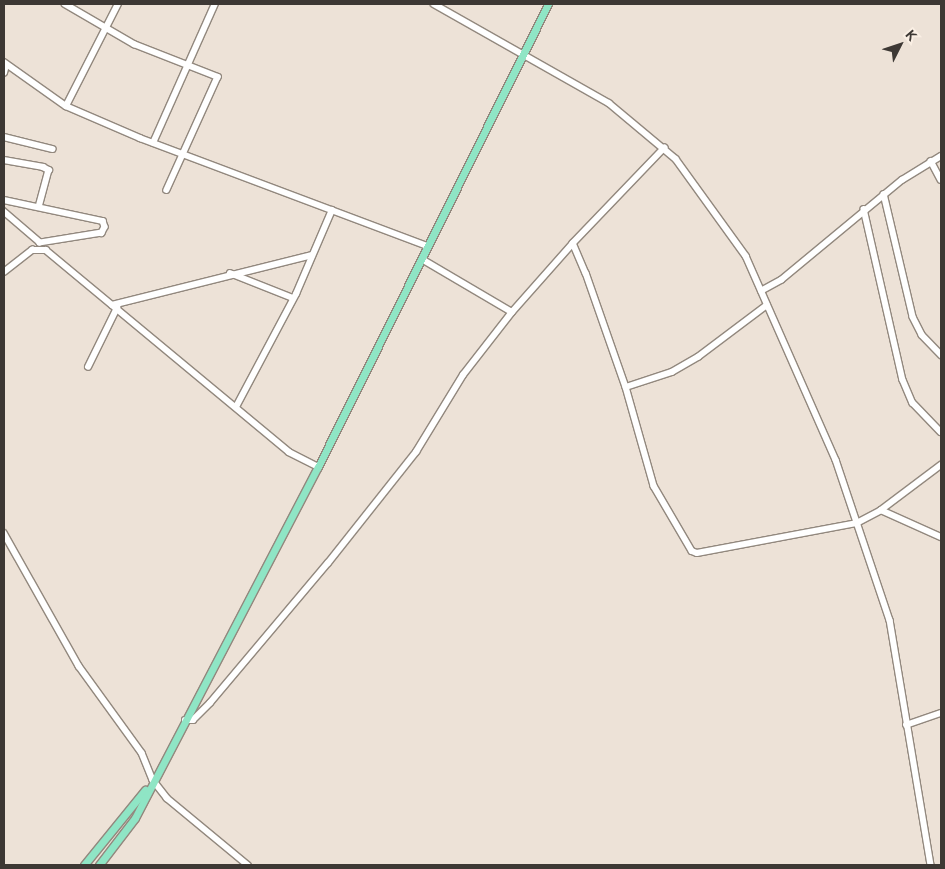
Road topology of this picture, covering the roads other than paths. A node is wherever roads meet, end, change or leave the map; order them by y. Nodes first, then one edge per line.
1 (65, 4) edge
2 (118, 4) edge
3 (214, 4) edge
4 (434, 4) edge
5 (548, 4) edge
6 (105, 28) junction
7 (522, 55) junction
8 (5, 64) edge
9 (188, 64) junction
10 (4, 73) edge
11 (66, 106) junction
12 (4, 137) edge
13 (153, 143) junction
14 (664, 148) junction
15 (53, 149) dead end
16 (184, 155) junction
17 (941, 156) edge
18 (4, 160) edge
19 (931, 161) junction
20 (941, 180) edge
21 (166, 190) dead end
22 (884, 194) junction
23 (4, 200) edge
24 (39, 207) junction
25 (864, 209) junction
26 (332, 210) junction
27 (4, 212) edge
28 (573, 243) junction
29 (428, 246) junction
30 (312, 254) junction
31 (422, 259) junction
32 (4, 272) edge
33 (230, 273) junction
34 (761, 291) junction
35 (293, 298) junction
36 (768, 305) junction
37 (114, 306) junction
38 (512, 312) junction
39 (941, 355) edge
40 (88, 367) dead end
41 (626, 387) junction
42 (236, 407) junction
43 (941, 432) edge
44 (941, 465) edge
45 (318, 467) junction
46 (881, 510) junction
47 (857, 523) junction
48 (4, 533) edge
49 (941, 537) edge
50 (941, 712) edge
51 (185, 720) junction
52 (906, 725) junction
53 (153, 780) junction
54 (84, 865) edge
55 (99, 865) edge
56 (248, 865) edge
57 (931, 865) edge

1 - 6 street
2 - 6 street
3 - 9 street
4 - 7 street
5 - 7 main road
6 - 9 street
6 - 11 street
7 - 14 street
7 - 29 main road
8 - 10 street
8 - 11 street
9 - 13 street
9 - 16 street
11 - 13 street
12 - 15 street
13 - 16 street
14 - 28 street
14 - 34 street
16 - 21 street
16 - 26 street
17 - 19 street
18 - 24 street
19 - 20 street
19 - 22 street
22 - 25 street
22 - 39 street
23 - 24 street
24 - 27 street
25 - 34 street
25 - 43 street
26 - 29 street
26 - 30 street
28 - 38 street
28 - 41 street
29 - 31 main road
30 - 33 street
30 - 35 street
31 - 38 street
31 - 45 main road
32 - 37 street
33 - 35 street
33 - 37 street
34 - 36 street
35 - 42 street
36 - 41 street
36 - 47 street
37 - 40 street
37 - 42 street
38 - 51 street
41 - 47 street
42 - 45 street
44 - 46 street
45 - 51 main road
46 - 47 street
46 - 49 street
47 - 52 street
48 - 53 street
50 - 52 street
51 - 53 main road
52 - 57 street
53 - 54 main road
53 - 55 main road
53 - 56 street

